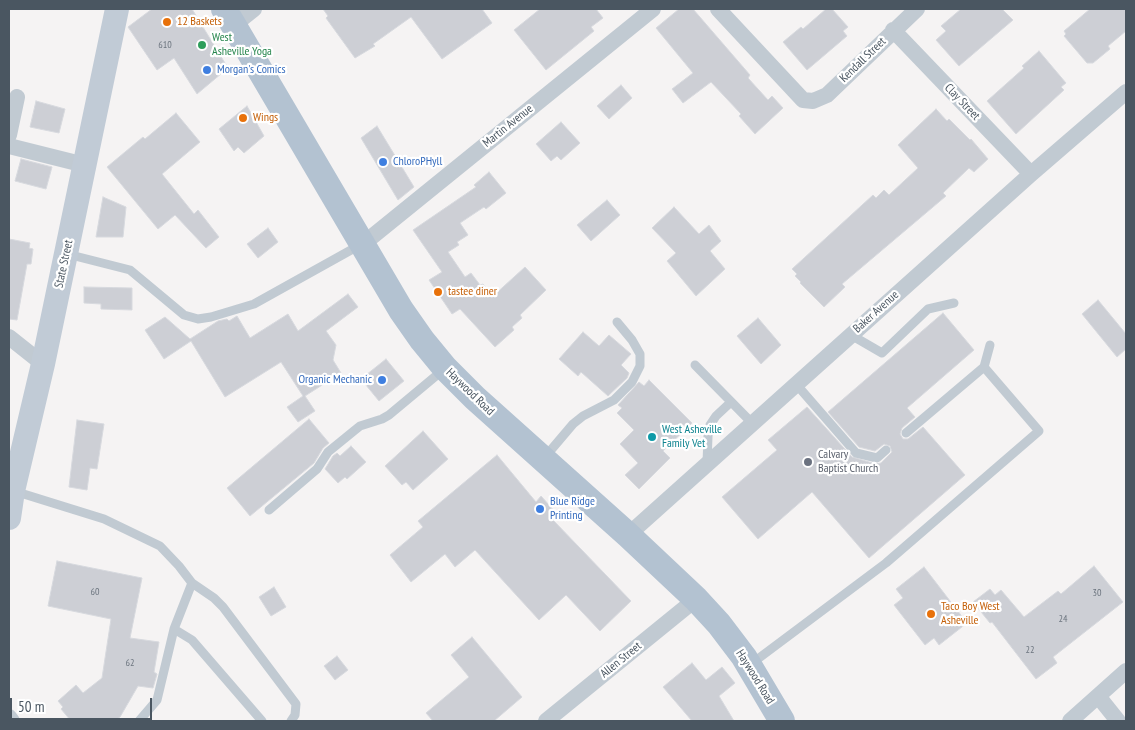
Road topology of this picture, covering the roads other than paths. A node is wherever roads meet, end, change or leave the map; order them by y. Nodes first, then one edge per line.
1 (117, 9) edge
2 (254, 9) edge
3 (653, 9) edge
4 (718, 9) edge
5 (917, 9) edge
6 (229, 17) edge
7 (893, 30) junction
8 (1126, 92) edge
9 (17, 97) dead end
10 (9, 135) edge
11 (9, 146) edge
12 (85, 166) junction
13 (1031, 174) junction
14 (362, 244) junction
15 (66, 254) junction
16 (954, 303) dead end
17 (617, 322) dead end
18 (851, 335) junction
19 (9, 338) edge
20 (990, 346) dead end
21 (43, 364) junction
22 (695, 365) dead end
23 (984, 367) junction
24 (445, 368) junction
25 (796, 384) junction
26 (731, 402) junction
27 (752, 423) junction
28 (906, 432) dead end
29 (886, 450) dead end
30 (544, 459) junction
31 (707, 464) junction
32 (13, 491) junction
33 (269, 510) dead end
34 (9, 518) edge
35 (628, 535) junction
36 (192, 583) junction
37 (696, 599) junction
38 (174, 629) junction
39 (749, 666) junction
40 (1126, 671) edge
41 (1098, 696) junction
42 (9, 717) edge
43 (12, 721) edge
44 (139, 721) edge
45 (262, 721) edge
46 (291, 721) edge
47 (546, 721) edge
48 (782, 721) edge
49 (1070, 721) edge
50 (1118, 721) edge

1 - 12 street, State Street
2 - 6 street
3 - 14 street, Martin Avenue
4 - 7 street, Kendall Street
5 - 7 street, Kendall Street
6 - 14 main road, Haywood Road
7 - 13 street, Clay Street
8 - 13 street, Baker Avenue
9 - 10 street
11 - 12 street
12 - 15 street, State Street
13 - 18 street, Baker Avenue
14 - 15 lane
14 - 24 main road, Haywood Road
15 - 21 street, State Street
16 - 18 lane
17 - 30 lane
18 - 25 street, Baker Avenue
19 - 21 street
20 - 23 lane
21 - 32 street, State Street
22 - 26 lane
23 - 28 lane
23 - 39 lane
24 - 30 main road, Haywood Road
24 - 33 lane
25 - 27 street, Baker Avenue
25 - 29 lane
26 - 27 lane
26 - 31 lane
27 - 31 street, Baker Avenue
30 - 35 main road, Haywood Road
31 - 35 street, Baker Avenue
32 - 34 street, State Street
32 - 36 lane
35 - 37 main road, Haywood Road
36 - 38 lane
36 - 46 lane
37 - 39 main road, Haywood Road
37 - 47 street, Allen Street
38 - 44 lane
38 - 45 lane
39 - 48 main road, Haywood Road
40 - 41 street
41 - 49 street
41 - 50 street
42 - 43 street

